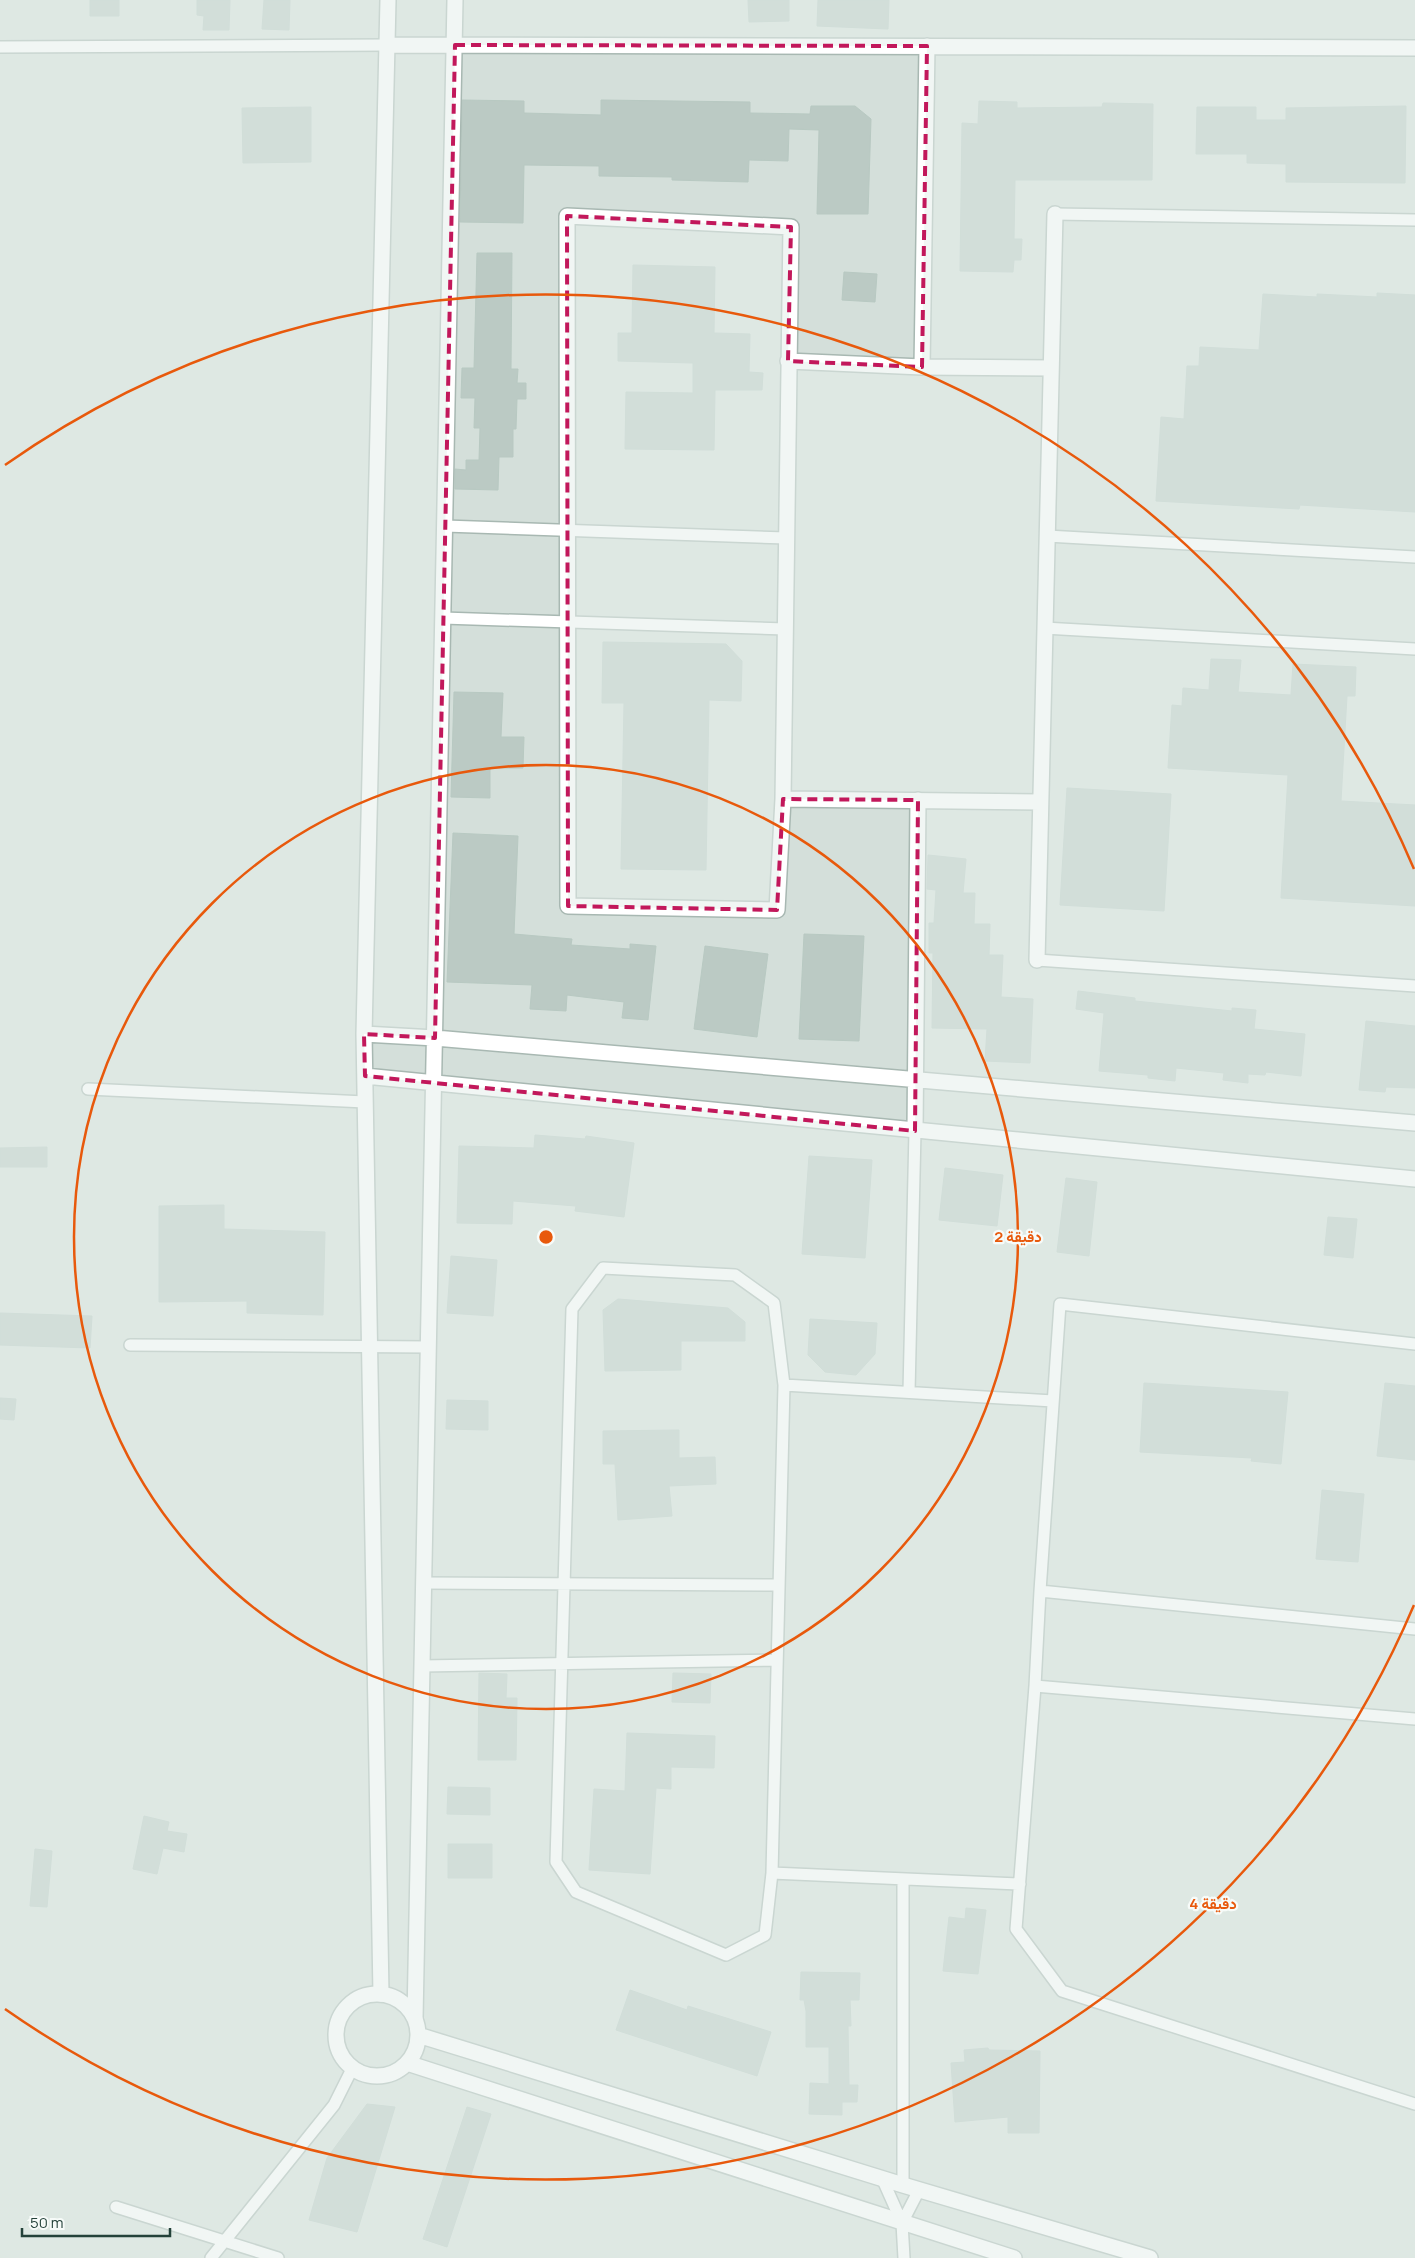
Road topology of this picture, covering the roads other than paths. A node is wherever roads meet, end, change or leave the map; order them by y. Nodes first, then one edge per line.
1 (388, 0) edge
2 (454, 0) edge
3 (386, 45) junction
4 (455, 45) junction
5 (927, 46) junction
6 (0, 47) edge
7 (1415, 48) edge
8 (1055, 214) joint
9 (1415, 220) edge
10 (788, 361) junction
11 (922, 367) junction
12 (1050, 368) junction
13 (445, 526) junction
14 (567, 530) junction
15 (1046, 536) junction
16 (786, 538) junction
17 (1415, 557) edge
18 (443, 618) junction
19 (568, 622) junction
20 (1044, 628) junction
21 (785, 629) junction
22 (1415, 649) edge
23 (784, 799) junction
24 (918, 800) junction
25 (1040, 802) junction
26 (1037, 960) joint
27 (1415, 986) edge
28 (364, 1034) junction
29 (435, 1038) junction
30 (364, 1076) junction
31 (915, 1080) junction
32 (434, 1084) junction
33 (88, 1089) dead end
34 (365, 1102) junction
35 (1415, 1123) edge
36 (914, 1131) junction
37 (1415, 1179) edge
38 (1415, 1344) edge
39 (130, 1345) dead end
40 (369, 1346) junction
41 (429, 1347) junction
42 (784, 1385) junction
43 (909, 1392) junction
44 (1053, 1401) junction
45 (424, 1582) junction
46 (564, 1583) junction
47 (779, 1585) junction
48 (1040, 1591) junction
49 (1415, 1629) edge
50 (777, 1660) junction
51 (562, 1664) junction
52 (422, 1666) junction
53 (1035, 1686) junction
54 (1415, 1719) edge
55 (772, 1873) junction
56 (903, 1879) junction
57 (1020, 1884) junction
58 (381, 1994) junction
59 (415, 2018) junction
60 (418, 2035) junction
61 (408, 2063) junction
62 (352, 2069) junction
63 (1415, 2104) edge
64 (882, 2178) junction
65 (903, 2185) junction
66 (919, 2190) junction
67 (116, 2207) dead end
68 (902, 2223) junction
69 (225, 2241) junction
70 (211, 2258) edge
71 (278, 2258) edge
72 (904, 2258) edge
73 (1014, 2258) edge
74 (1150, 2258) edge

1 - 3 street
2 - 4 street
3 - 4 street
3 - 6 lane
3 - 28 street
4 - 5 street
4 - 13 street
5 - 7 street
5 - 11 street
8 - 9 lane
8 - 12 street
10 - 11 street
10 - 14 street
10 - 16 street
11 - 12 street
12 - 15 street
13 - 14 lane
13 - 18 street
14 - 16 lane
14 - 19 street
15 - 17 lane
15 - 20 street
16 - 21 street
18 - 19 lane
18 - 29 street
19 - 21 lane
19 - 23 street
20 - 22 lane
20 - 25 street
21 - 23 street
23 - 24 street
24 - 25 street
24 - 31 street
25 - 26 street
26 - 27 lane
28 - 29 street
28 - 30 street
29 - 31 street
29 - 32 street
30 - 32 street
30 - 34 street
31 - 35 street
31 - 36 street
32 - 36 street
32 - 41 street
33 - 34 lane
34 - 40 street
36 - 37 street
36 - 43 lane
38 - 44 lane
39 - 40 lane
40 - 41 lane
40 - 58 street
41 - 45 street
42 - 43 lane
42 - 46 lane
42 - 47 lane
43 - 44 lane
44 - 48 lane
45 - 46 lane
45 - 52 street
46 - 47 lane
46 - 51 lane
47 - 50 lane
48 - 49 lane
48 - 53 lane
50 - 51 lane
50 - 55 lane
51 - 52 lane
51 - 55 lane
52 - 59 street
53 - 54 lane
53 - 57 lane
55 - 56 lane
56 - 57 lane
56 - 65 lane
57 - 63 lane
58 - 59 street
58 - 62 street
59 - 60 street
60 - 61 street
60 - 64 street
61 - 62 street
61 - 68 street
62 - 69 lane
64 - 65 street
64 - 68 lane
65 - 66 street
66 - 68 lane
66 - 74 street
67 - 69 lane
68 - 72 lane
68 - 73 street
69 - 70 lane
69 - 71 lane

